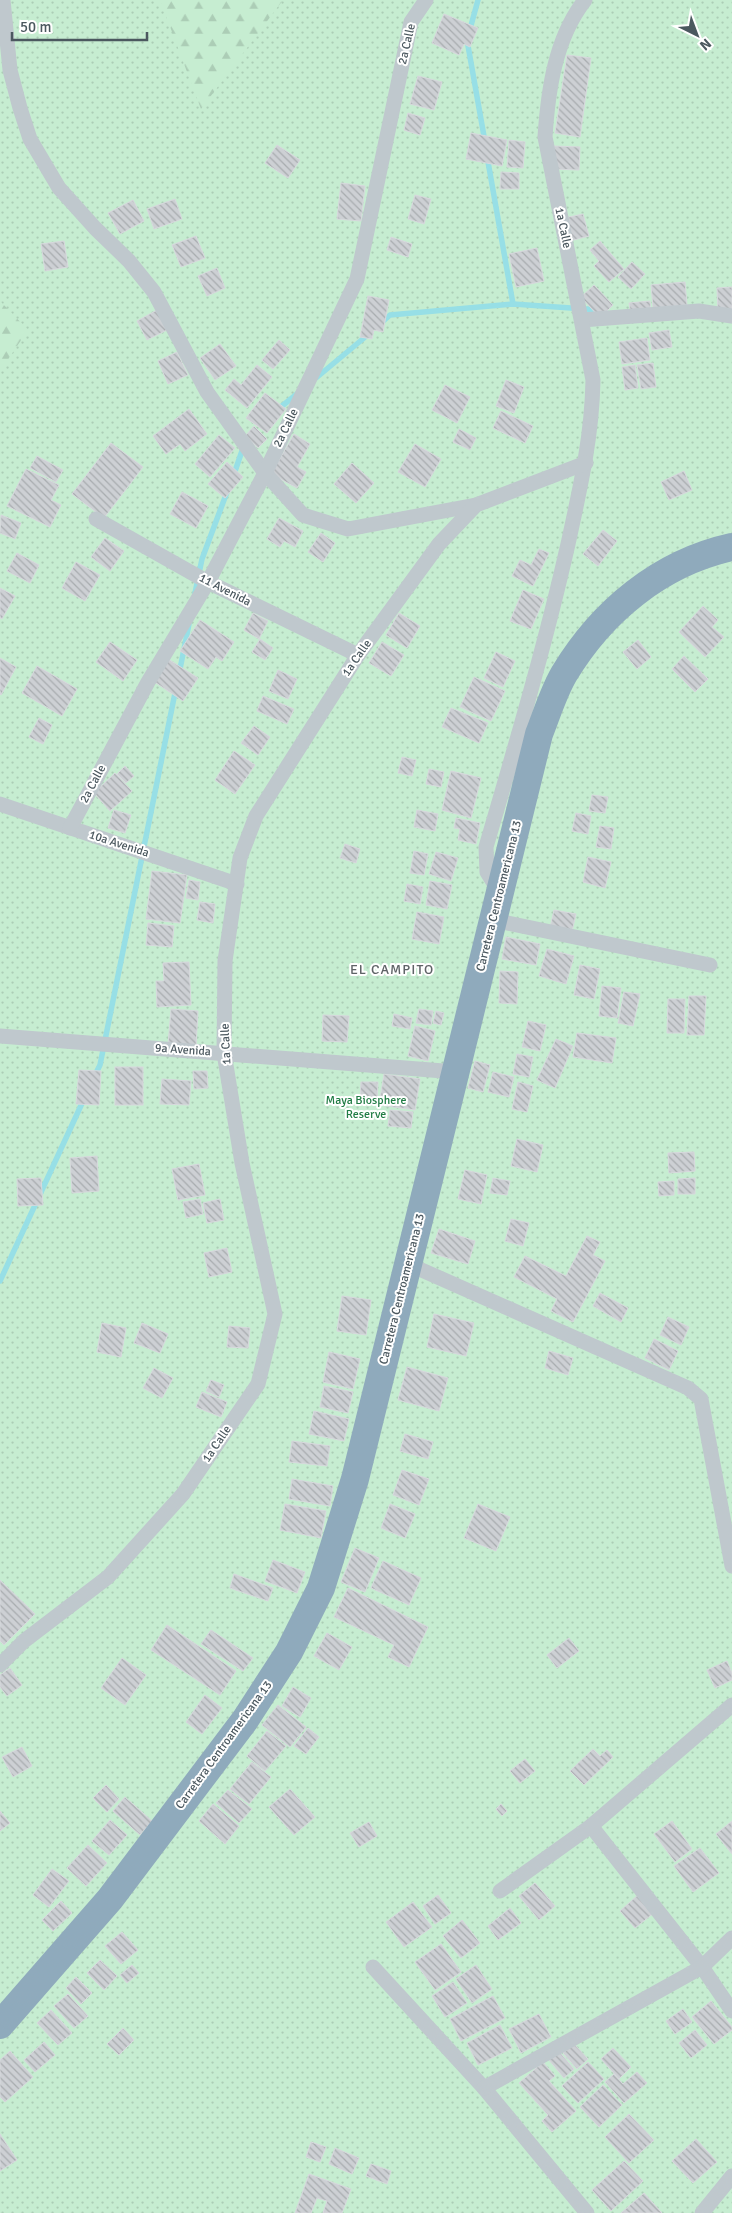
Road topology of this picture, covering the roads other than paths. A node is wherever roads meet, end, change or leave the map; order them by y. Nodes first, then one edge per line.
1 (3, 0) edge
2 (426, 0) edge
3 (585, 0) edge
4 (732, 316) edge
5 (582, 320) junction
6 (586, 463) junction
7 (265, 473) junction
8 (476, 505) junction
9 (96, 519) dead end
10 (732, 547) edge
11 (208, 582) junction
12 (358, 655) junction
13 (0, 804) edge
14 (70, 828) junction
15 (237, 884) junction
16 (500, 893) junction
17 (493, 920) junction
18 (710, 965) dead end
19 (0, 1036) edge
20 (224, 1053) junction
21 (456, 1072) junction
22 (408, 1264) junction
23 (732, 1566) edge
24 (0, 1665) edge
25 (732, 1705) edge
26 (591, 1826) junction
27 (500, 1892) dead end
28 (732, 1938) edge
29 (373, 1967) dead end
30 (702, 1967) junction
31 (732, 2011) edge
32 (0, 2025) edge
33 (484, 2088) junction
34 (732, 2176) edge
35 (587, 2213) edge
36 (702, 2213) edge

1 - 7 street
2 - 7 street, 2a Calle
3 - 5 street, 1a Calle
4 - 5 street
5 - 6 street, 1a Calle
6 - 8 street, 1a Calle
6 - 16 street, 1a Calle
7 - 8 street
7 - 11 street, 2a Calle
8 - 12 street, 1a Calle
9 - 11 street, 11 Avenida
10 - 16 highway, Carretera Centroamericana 13
11 - 12 street, 11 Avenida
11 - 14 street, 2a Calle
12 - 15 street, 1a Calle
13 - 14 street, 10a Avenida
14 - 15 street, 10a Avenida
15 - 20 street, 1a Calle
16 - 17 highway, Carretera Centroamericana 13
17 - 18 street
17 - 21 highway, Carretera Centroamericana 13
19 - 20 street, 9a Avenida
20 - 21 street, 9a Avenida
20 - 24 street, 1a Calle
21 - 22 highway, Carretera Centroamericana 13
22 - 23 street
22 - 32 highway, Carretera Centroamericana 13
25 - 26 street
26 - 27 street
26 - 30 street
28 - 30 street
29 - 33 street
30 - 31 street
30 - 33 street
33 - 35 street
34 - 36 street

